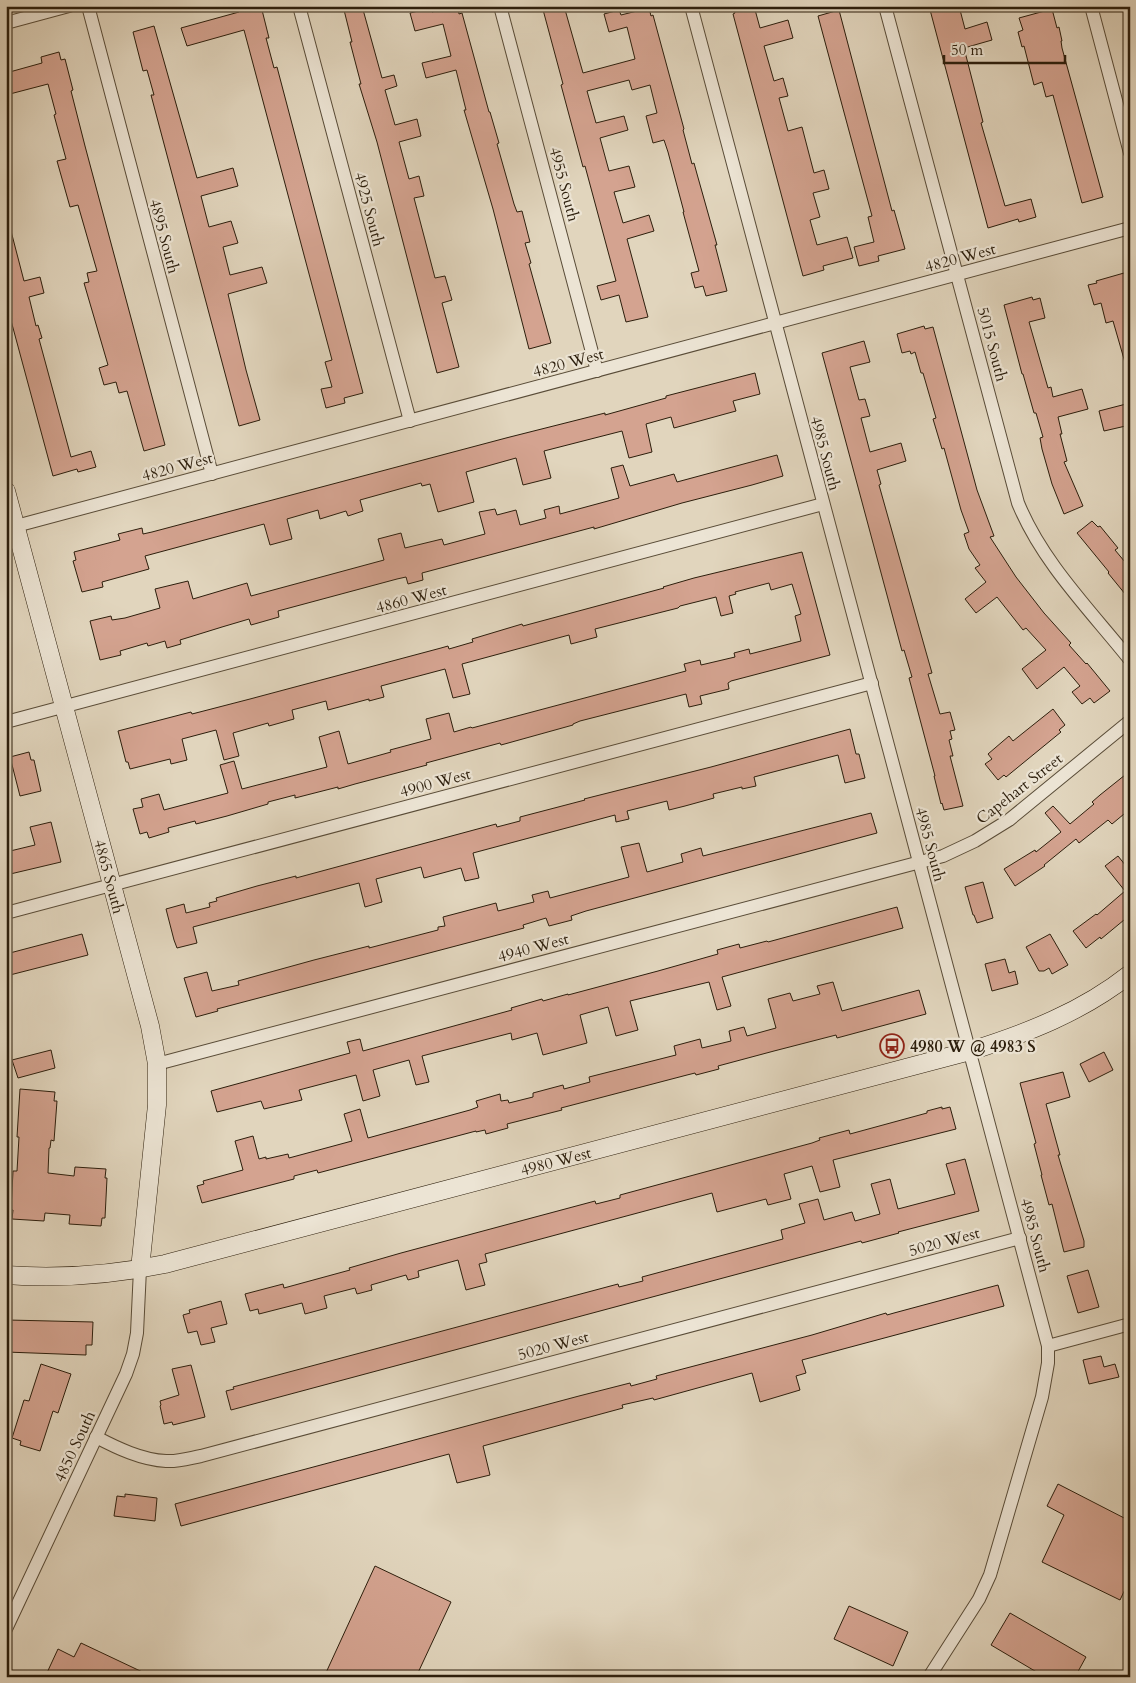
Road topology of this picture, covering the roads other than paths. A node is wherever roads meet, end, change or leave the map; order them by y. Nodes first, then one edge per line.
1 (69, 6) edge
2 (88, 6) edge
3 (299, 6) edge
4 (500, 6) edge
5 (691, 6) edge
6 (885, 6) edge
7 (1091, 6) edge
8 (6, 23) edge
9 (1130, 153) edge
10 (1130, 228) edge
11 (957, 275) junction
12 (775, 323) junction
13 (598, 371) junction
14 (410, 421) junction
15 (212, 474) junction
16 (6, 491) edge
17 (823, 504) junction
18 (16, 526) junction
19 (1130, 660) edge
20 (872, 683) junction
21 (64, 706) junction
22 (1130, 721) edge
23 (6, 722) edge
24 (918, 862) junction
25 (112, 885) junction
26 (6, 913) edge
27 (1130, 974) edge
28 (970, 1051) junction
29 (157, 1064) junction
30 (1020, 1238) junction
31 (140, 1269) junction
32 (6, 1275) edge
33 (1130, 1324) edge
34 (1048, 1346) junction
35 (96, 1437) junction
36 (6, 1629) edge
37 (928, 1677) edge

1 - 8 street
2 - 15 street, 4895 South
3 - 14 street, 4925 South
4 - 13 street, 4955 South
5 - 12 street, 4985 South
6 - 11 street, 5015 South
7 - 9 street
10 - 11 street, 4820 West
11 - 12 street, 4820 West
11 - 19 street, 5015 South
12 - 13 street, 4820 West
12 - 17 street, 4985 South
13 - 14 street, 4820 West
14 - 15 street, 4820 West
15 - 18 street, 4820 West
16 - 18 street, 4865 South
17 - 20 street, 4985 South
17 - 21 street, 4860 West
18 - 21 street, 4865 South
20 - 24 street, 4985 South
20 - 25 street, 4900 West
21 - 23 street, 4860 West
21 - 25 street, 4865 South
22 - 24 street, Capehart Street
24 - 28 street, 4985 South
24 - 29 street, 4940 West
25 - 26 street, 4900 West
25 - 29 street, 4865 South
27 - 28 street, 4980 West
28 - 30 street, 4985 South
28 - 31 street, 4980 West
29 - 31 street, 4865 South
30 - 34 street, 4985 South
30 - 35 street, 5020 West
31 - 32 street, 4980 West
31 - 35 street, 4850 South
33 - 34 street
34 - 37 street, 4985 South
35 - 36 street, 4850 South

